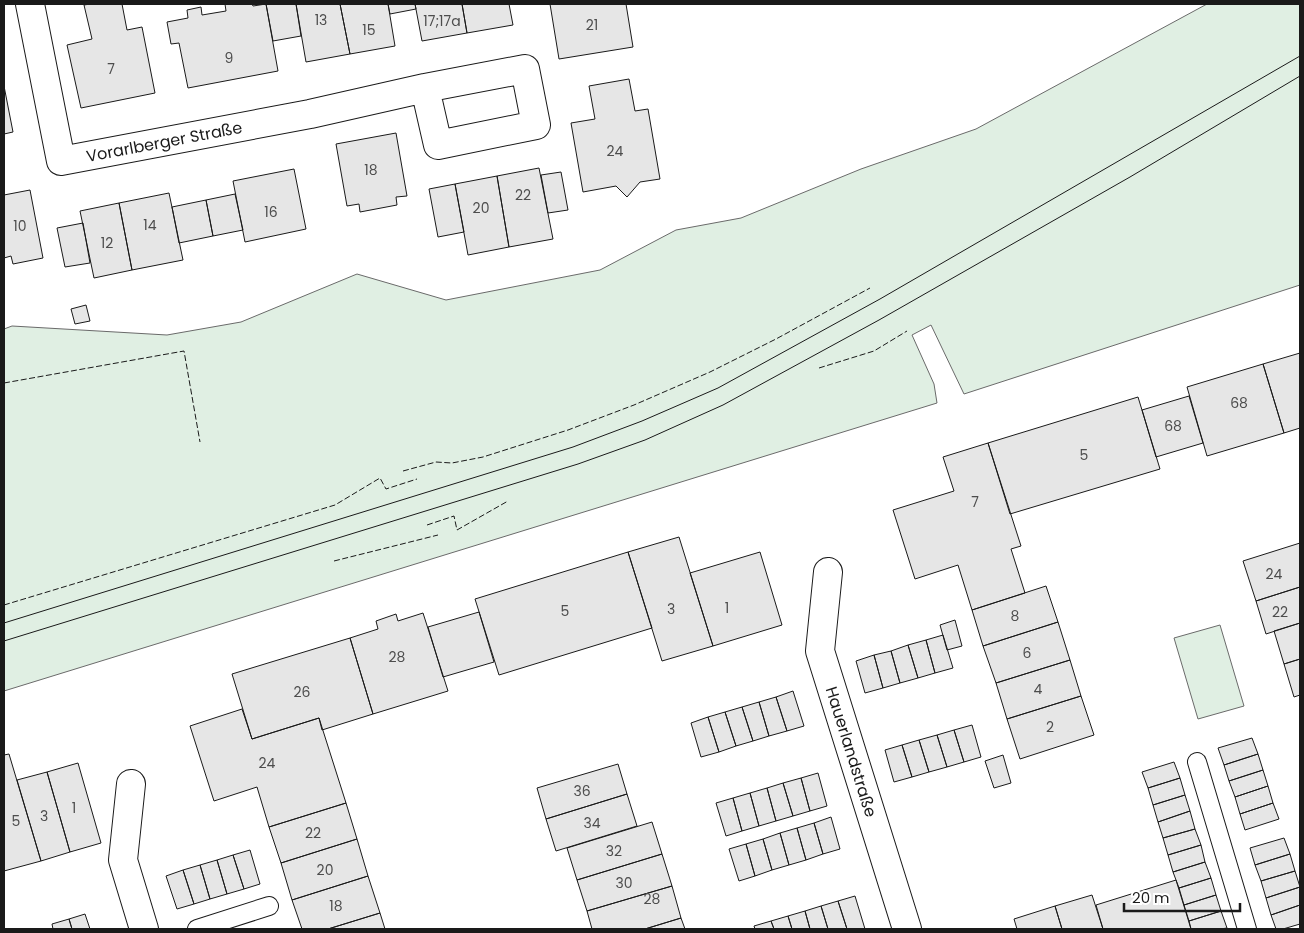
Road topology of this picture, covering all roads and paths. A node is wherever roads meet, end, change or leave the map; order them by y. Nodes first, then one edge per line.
1 (30, 4) edge
2 (425, 88) dead end
3 (828, 572) dead end
4 (1197, 762) dead end
5 (131, 784) dead end
6 (269, 906) dead end
7 (144, 929) edge
8 (196, 929) edge
9 (907, 929) edge
10 (1247, 929) edge

1 - 2 street, Vorarlberger Straße
3 - 9 street, Hauerlandstraße
4 - 10 lane
5 - 7 street
6 - 8 lane

